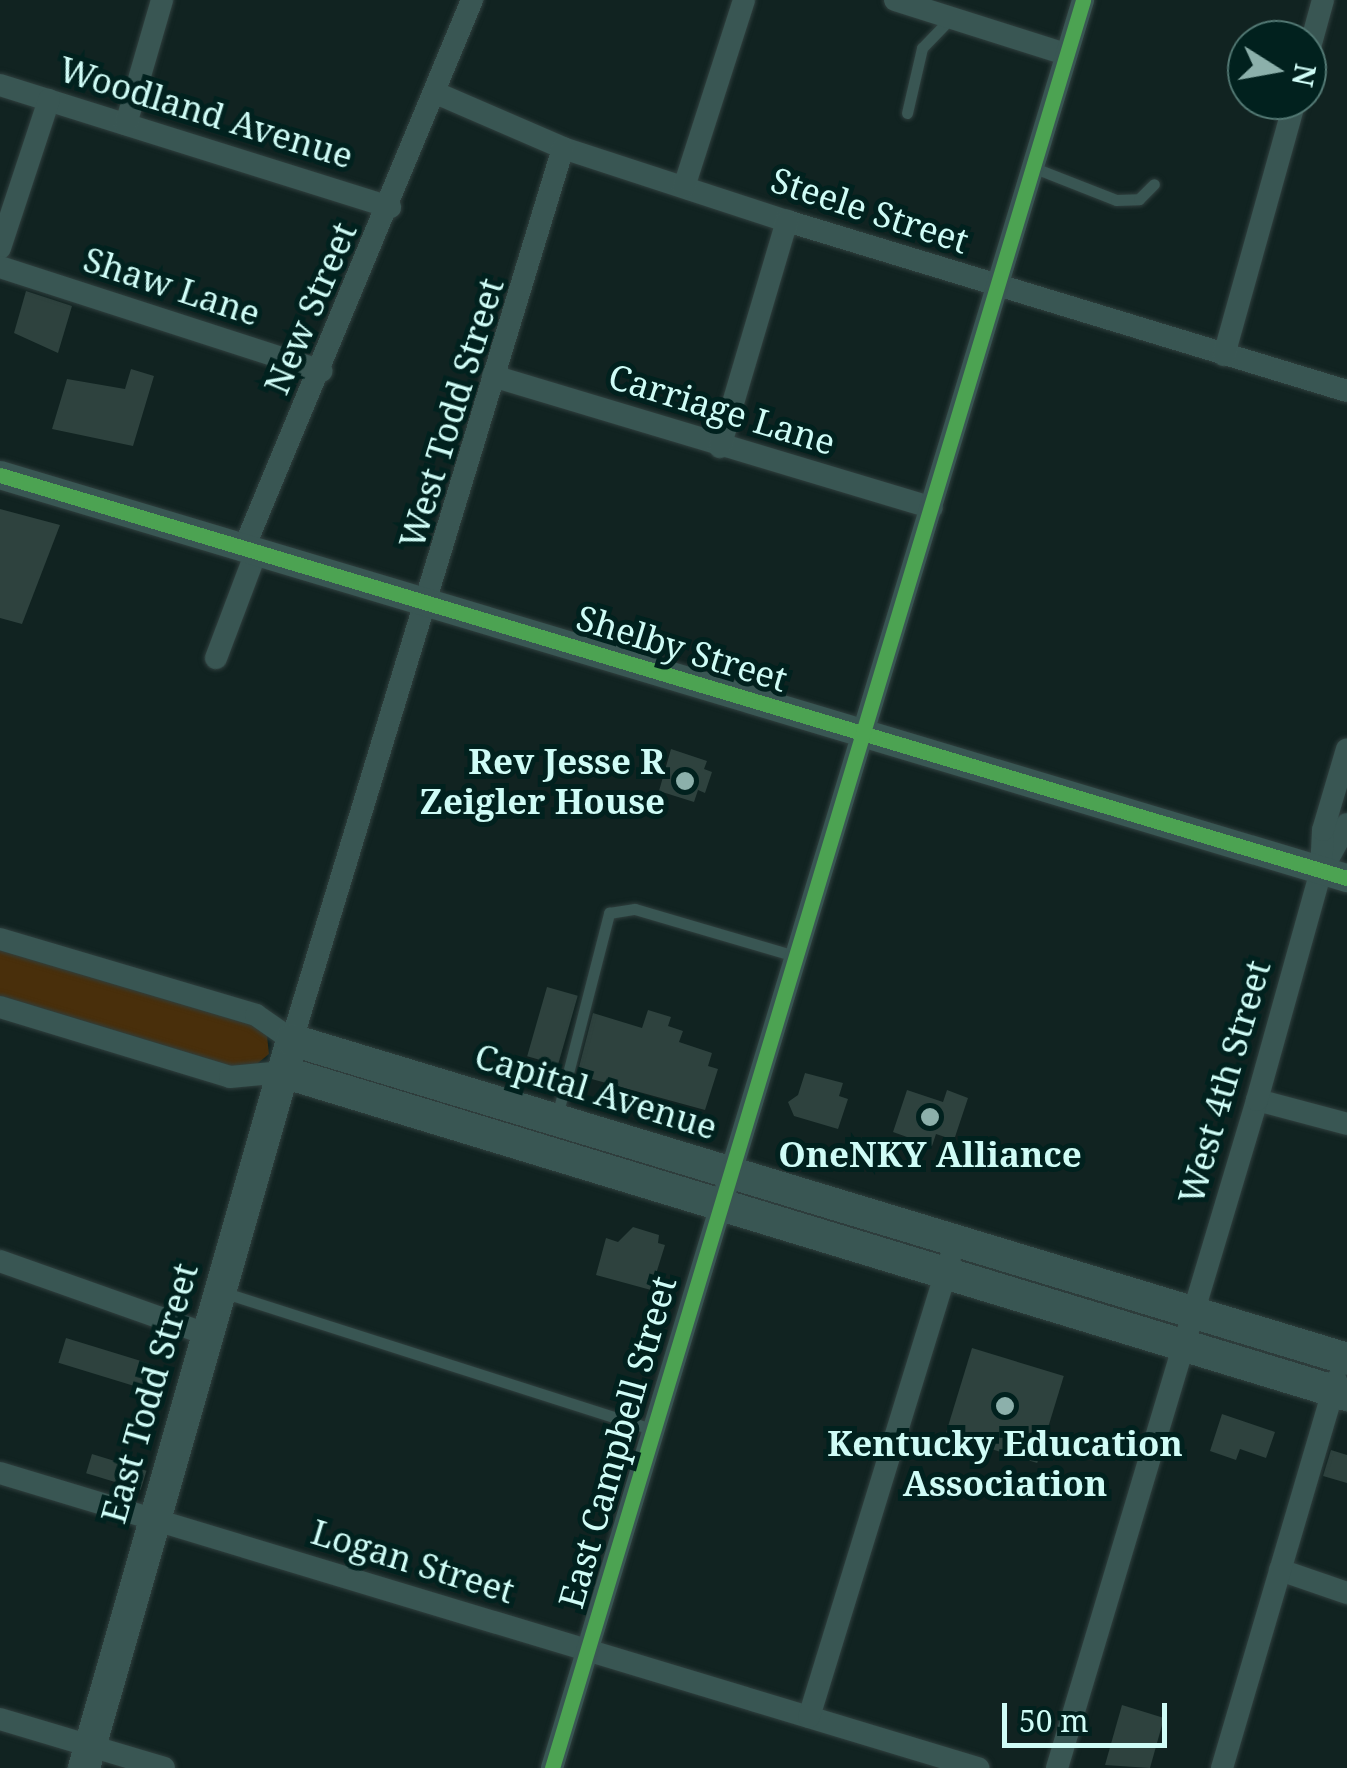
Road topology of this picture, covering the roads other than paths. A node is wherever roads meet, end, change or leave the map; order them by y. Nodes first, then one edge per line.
1 (162, 0) edge
2 (472, 0) edge
3 (744, 0) edge
4 (895, 0) edge
5 (1083, 0) edge
6 (951, 18) junction
7 (1065, 54) junction
8 (0, 85) edge
9 (436, 93) junction
10 (49, 100) junction
11 (907, 114) dead end
12 (1289, 120) edge
13 (126, 124) junction
14 (563, 148) junction
15 (1032, 167) junction
16 (1154, 184) dead end
17 (684, 187) junction
18 (390, 207) junction
19 (787, 222) junction
20 (0, 248) edge
21 (0, 266) edge
22 (998, 288) junction
23 (1224, 355) junction
24 (322, 371) junction
25 (493, 376) junction
26 (1347, 391) edge
27 (720, 446) junction
28 (0, 475) edge
29 (932, 508) junction
30 (250, 550) junction
31 (425, 602) junction
32 (216, 658) dead end
33 (861, 732) junction
34 (1347, 749) edge
35 (1347, 824) edge
36 (1334, 875) edge
37 (0, 939) edge
38 (791, 955) junction
39 (0, 1007) edge
40 (292, 1040) junction
41 (283, 1072) junction
42 (1257, 1100) junction
43 (1347, 1124) edge
44 (553, 1135) junction
45 (722, 1187) junction
46 (950, 1256) junction
47 (0, 1261) edge
48 (219, 1291) junction
49 (1192, 1313) junction
50 (206, 1334) junction
51 (1184, 1347) junction
52 (1345, 1359) edge
53 (1340, 1393) edge
54 (652, 1430) junction
55 (0, 1473) edge
56 (154, 1520) junction
57 (1280, 1570) junction
58 (1347, 1593) edge
59 (587, 1650) junction
60 (808, 1717) junction
61 (0, 1718) edge
62 (87, 1757) edge
63 (164, 1768) edge
64 (552, 1768) edge
65 (978, 1768) edge
66 (1057, 1768) edge
67 (1222, 1768) edge

1 - 13 street
2 - 9 street, New Street
3 - 17 street
4 - 6 street
5 - 7 street, East Campbell Street
6 - 7 street
6 - 11 lane
7 - 15 street, East Campbell Street
8 - 10 street, Woodland Avenue
9 - 14 street, Steele Street
9 - 18 street, New Street
10 - 13 street, Woodland Avenue
10 - 20 street
12 - 23 street
13 - 18 street, Woodland Avenue
14 - 17 street, Steele Street
14 - 25 street, West Todd Street
15 - 16 lane
15 - 22 street, East Campbell Street
17 - 19 street, Steele Street
18 - 24 street, New Street
19 - 22 street, Steele Street
19 - 27 street
21 - 24 street, Shaw Lane
22 - 23 street, Steele Street
22 - 29 street, East Campbell Street
23 - 26 street, Steele Street
24 - 30 street, New Street
25 - 27 street, Carriage Lane
25 - 31 street, West Todd Street
27 - 29 street, Carriage Lane
28 - 30 street, Shelby Street
29 - 33 street, East Campbell Street
30 - 31 street, Shelby Street
30 - 32 street, New Street
31 - 33 street, Shelby Street
31 - 40 street, West Todd Street
33 - 36 street, Shelby Street
33 - 38 street, East Campbell Street
34 - 36 street, West 4th Street
35 - 36 street, West 4th Street
36 - 42 street, West 4th Street
37 - 40 street, Capital Avenue
38 - 44 lane
38 - 45 street, East Campbell Street
39 - 41 street, Capital Avenue
40 - 41 main road, East Todd Street
40 - 44 main road, Capital Avenue
41 - 44 main road, Capital Avenue
41 - 48 main road, East Todd Street
42 - 43 street
42 - 49 street, West 4th Street
44 - 45 main road, Capital Avenue
45 - 46 main road, Capital Avenue
45 - 54 street, East Campbell Street
46 - 49 main road, Capital Avenue
46 - 51 main road, Capital Avenue
46 - 60 street
47 - 50 street
48 - 50 main road, East Todd Street
48 - 54 lane
49 - 51 street, West 4th Street
49 - 52 main road, Capital Avenue
50 - 56 main road, East Todd Street
51 - 53 main road, Capital Avenue
51 - 66 street, West 4th Street
52 - 53 street
53 - 57 street
54 - 59 street, East Campbell Street
55 - 56 street, Logan Street
56 - 59 street, Logan Street
56 - 62 main road, East Todd Street
57 - 58 street
57 - 67 street
59 - 60 street, Logan Street
59 - 64 street, East Campbell Street
60 - 65 street, Logan Street
61 - 62 street
62 - 63 street

